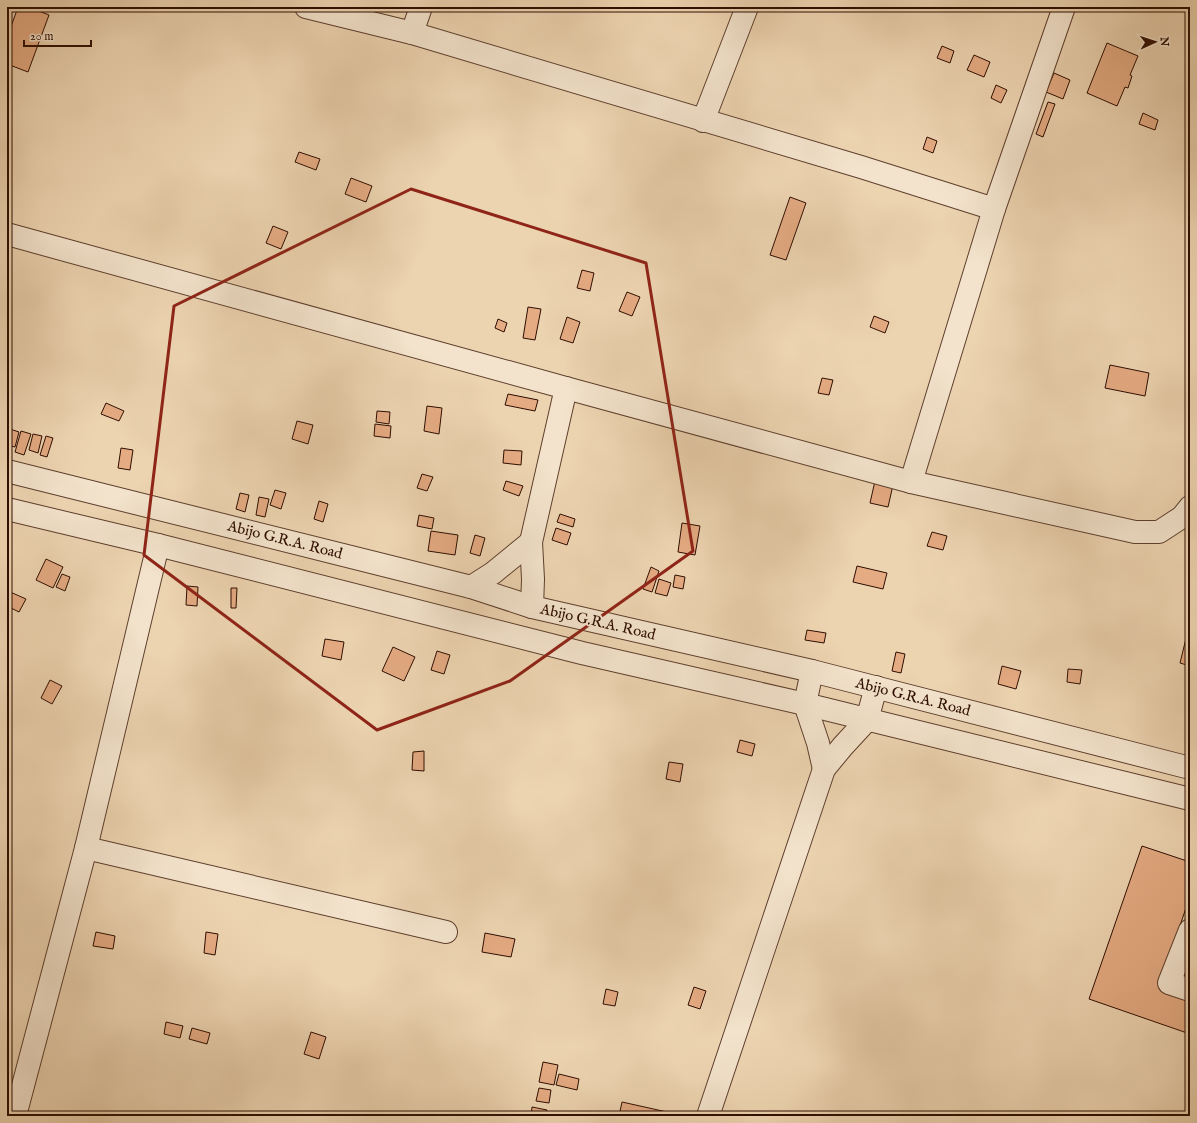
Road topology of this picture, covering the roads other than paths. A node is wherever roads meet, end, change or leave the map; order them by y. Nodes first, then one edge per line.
1 (306, 7) edge
2 (421, 7) edge
3 (747, 7) edge
4 (1064, 7) edge
5 (412, 33) junction
6 (703, 121) junction
7 (994, 209) junction
8 (7, 234) edge
9 (566, 388) junction
10 (7, 471) edge
11 (911, 482) junction
12 (1190, 507) edge
13 (7, 509) edge
14 (531, 542) junction
15 (158, 545) junction
16 (471, 587) junction
17 (532, 607) junction
18 (812, 671) junction
19 (876, 687) junction
20 (805, 704) junction
21 (867, 720) junction
22 (1190, 768) edge
23 (824, 769) junction
24 (1190, 799) edge
25 (86, 848) junction
26 (1190, 930) edge
27 (446, 932) dead end
28 (1190, 990) edge
29 (15, 1116) edge
30 (708, 1116) edge

1 - 5 street
2 - 5 street
3 - 6 street
4 - 7 street
5 - 6 street
6 - 7 street
7 - 11 street
8 - 9 street
9 - 11 street
9 - 14 street
10 - 16 street, Abijo G.R.A. Road
11 - 12 street
13 - 15 street
14 - 16 street
14 - 17 street
15 - 20 street
15 - 25 street
16 - 17 street, Abijo G.R.A. Road
17 - 18 street, Abijo G.R.A. Road
18 - 19 street, Abijo G.R.A. Road
18 - 20 street
19 - 21 street
19 - 22 street, Abijo G.R.A. Road
20 - 21 street
20 - 23 street
21 - 23 street
21 - 24 street
23 - 30 street
25 - 27 street
25 - 29 street
26 - 28 street

